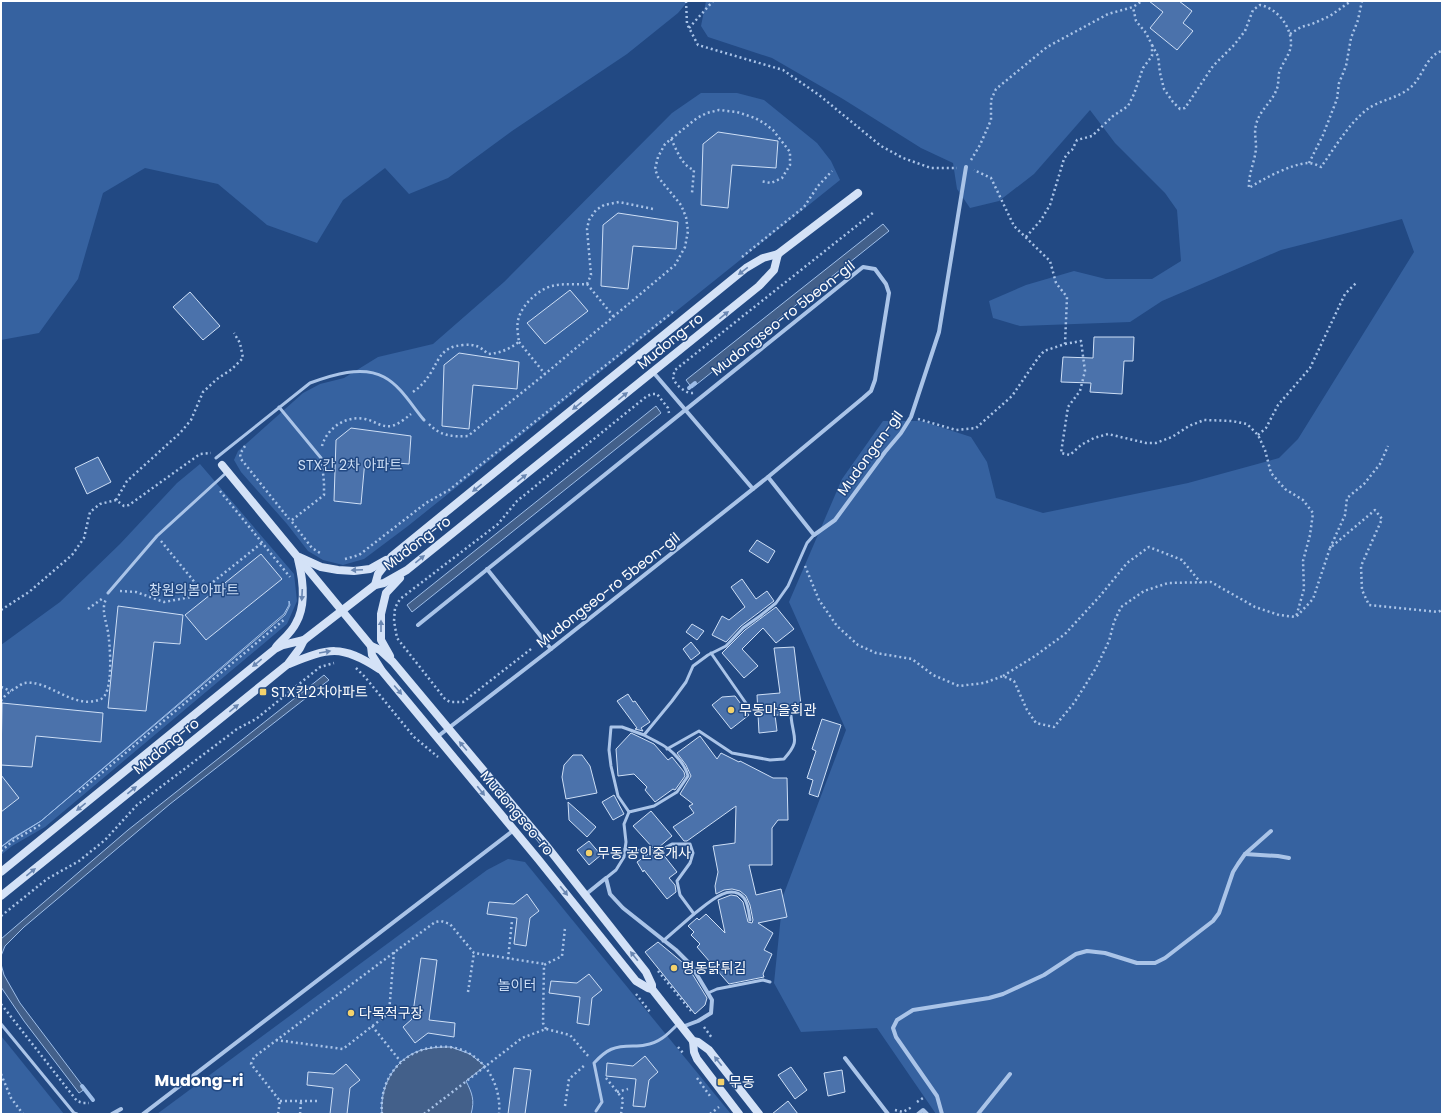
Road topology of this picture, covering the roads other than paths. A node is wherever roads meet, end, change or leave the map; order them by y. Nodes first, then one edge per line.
1 (966, 167) road end
2 (858, 193) dead end
3 (778, 254) junction
4 (653, 372) junction
5 (280, 407) junction
6 (686, 409) junction
7 (424, 420) road end
8 (216, 458) road end
9 (321, 458) road end
10 (225, 468) joint
11 (768, 477) junction
12 (754, 489) junction
13 (814, 535) junction
14 (298, 556) junction
15 (392, 556) junction
16 (487, 569) junction
17 (407, 570) junction
18 (375, 585) junction
19 (108, 593) road end
20 (342, 611) junction
21 (418, 625) dead end
22 (304, 640) junction
23 (371, 646) junction
24 (551, 648) junction
25 (275, 649) junction
26 (711, 654) junction
27 (393, 662) junction
28 (288, 664) junction
29 (382, 671) junction
30 (750, 709) dead end
31 (791, 716) dead end
32 (448, 728) junction
33 (644, 735) junction
34 (436, 737) junction
35 (667, 749) junction
36 (629, 812) junction
37 (514, 830) junction
38 (1271, 831) dead end
39 (625, 849) junction
40 (1245, 854) junction
41 (1289, 858) dead end
42 (1, 872) edge
43 (606, 878) junction
44 (585, 895) junction
45 (1, 896) edge
46 (694, 914) junction
47 (750, 920) dead end
48 (663, 941) junction
49 (770, 982) dead end
50 (652, 989) junction
51 (708, 993) junction
52 (1, 1024) edge
53 (680, 1025) junction
54 (693, 1041) junction
55 (845, 1058) dead end
56 (1010, 1074) dead end
57 (121, 1109) dead end
58 (596, 1111) dead end
59 (77, 1114) edge
60 (112, 1114) edge
61 (143, 1114) edge
62 (739, 1114) edge
63 (759, 1114) edge
64 (888, 1114) edge
65 (918, 1114) edge
66 (927, 1114) edge
67 (942, 1114) edge
68 (978, 1114) edge

1 - 13 street, Mudongan-gil
2 - 3 main road, Mudong-ro
4 -> 3 main road, Mudong-ro
3 -> 15 main road, Mudong-ro
4 - 6 street
17 -> 4 main road, Mudong-ro
5 - 7 lane
5 - 8 lane
5 - 9 lane
6 - 11 street, Mudongseo-ro 5beon-gil
6 - 12 street
6 - 16 street, Mudongseo-ro 5beon-gil
10 - 14 main road
10 - 19 lane
11 - 12 street, Mudongseo-ro 5beon-gil
11 - 13 street
12 - 24 street, Mudongseo-ro 5beon-gil
13 - 26 lane, Mudongan-gil
15 -> 14 main road
14 - 20 main road
14 -> 25 main road
15 - 18 main road, Mudong-ro
16 - 21 street, Mudongseo-ro 5beon-gil
16 - 24 street
17 - 18 main road, Mudong-ro
27 -> 17 main road
18 - 20 main road
20 - 22 main road
20 - 23 main road
22 - 25 main road, Mudong-ro
22 - 28 main road, Mudong-ro
23 - 27 main road
23 - 29 main road, Mudongseo-ro
24 - 32 street, Mudongseo-ro 5beon-gil
25 -> 42 main road, Mudong-ro
26 - 30 lane
26 - 33 lane, Mudongan-gil
27 - 32 main road, Mudongseo-ro
28 -> 29 main road
45 -> 28 main road, Mudong-ro
29 -> 34 main road, Mudongseo-ro
31 - 35 lane
32 - 34 street, Mudongseo-ro 5beon-gil
44 -> 32 main road, Mudongseo-ro
33 - 35 lane
33 - 36 lane
34 -> 37 main road, Mudongseo-ro
35 - 36 lane
36 - 39 lane
37 -> 50 main road, Mudongseo-ro
37 - 61 street
38 - 40 street
39 - 43 lane
39 - 46 lane
40 - 41 street
40 - 67 street
43 - 44 street
43 - 48 street
50 -> 44 main road, Mudongseo-ro
46 - 47 lane
46 - 48 lane
48 - 51 street
49 - 51 lane
50 - 53 main road, Mudongseo-ro
51 - 53 street
52 - 59 lane
53 - 54 main road, Mudongseo-ro
53 - 58 lane
54 - 62 main road, Mudongseo-ro
63 -> 54 main road, Mudongseo-ro
55 - 64 street
56 - 68 street
57 - 60 street
65 - 66 street

